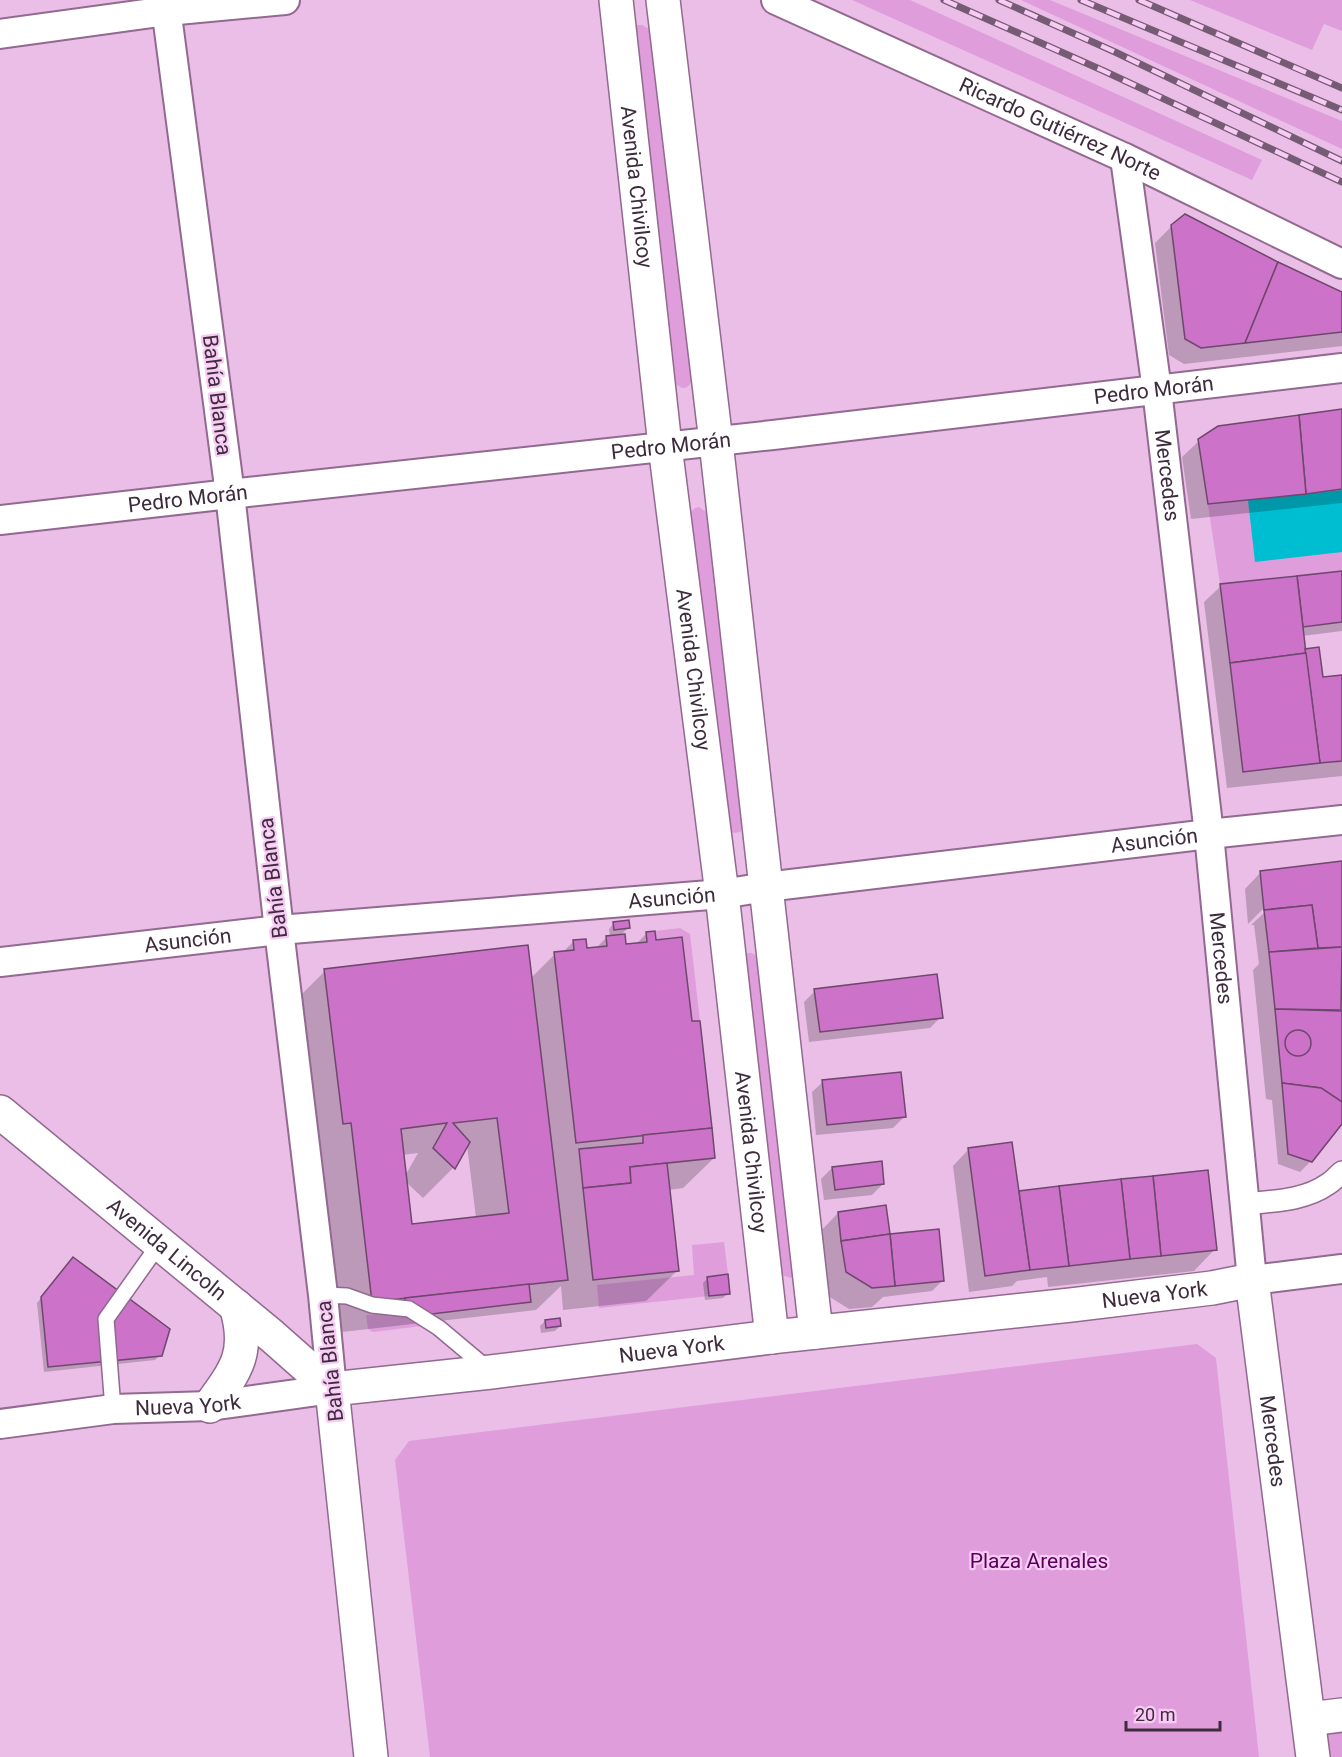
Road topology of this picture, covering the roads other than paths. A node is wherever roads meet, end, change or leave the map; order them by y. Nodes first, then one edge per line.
1 (285, 0) edge
2 (616, 0) edge
3 (663, 0) edge
4 (776, 0) edge
5 (166, 6) edge
6 (0, 34) edge
7 (1125, 158) junction
8 (1342, 264) edge
9 (1342, 368) edge
10 (1157, 390) junction
11 (717, 442) junction
12 (665, 446) junction
13 (230, 494) junction
14 (0, 520) edge
15 (1342, 820) edge
16 (1209, 834) junction
17 (766, 887) junction
18 (722, 894) junction
19 (279, 930) junction
20 (0, 962) edge
21 (0, 1112) edge
22 (1342, 1172) edge
23 (1244, 1204) junction
24 (160, 1243) junction
25 (1342, 1269) edge
26 (1252, 1280) junction
27 (323, 1295) junction
28 (236, 1306) junction
29 (816, 1332) junction
30 (772, 1337) junction
31 (491, 1372) junction
32 (332, 1389) junction
33 (210, 1406) junction
34 (113, 1409) junction
35 (0, 1424) edge
36 (1342, 1715) edge
37 (1309, 1719) junction
38 (371, 1757) edge
39 (1313, 1757) edge

1 - 5 street
2 - 12 street, Avenida Chivilcoy
3 - 11 street, Avenida Chivilcoy
4 - 7 street, Ricardo Gutiérrez Norte
5 - 6 street
5 - 13 street, Bahía Blanca
7 - 8 street, Ricardo Gutiérrez Norte
7 - 10 street, Mercedes
9 - 10 street, Pedro Morán
10 - 11 street, Pedro Morán
10 - 16 street, Mercedes
11 - 12 street, Pedro Morán
11 - 17 street, Avenida Chivilcoy
12 - 13 street, Pedro Morán
12 - 18 street, Avenida Chivilcoy
13 - 14 street, Pedro Morán
13 - 19 street, Bahía Blanca
15 - 16 street, Asunción
16 - 17 street, Asunción
16 - 23 street, Mercedes
17 - 18 street, Asunción
17 - 29 street, Avenida Chivilcoy
18 - 19 street, Asunción
18 - 30 street, Avenida Chivilcoy
19 - 20 street, Asunción
19 - 27 street, Bahía Blanca
21 - 24 street, Avenida Lincoln
22 - 23 street
23 - 26 street, Mercedes
24 - 28 street, Avenida Lincoln
24 - 34 lane
25 - 26 street, Nueva York
26 - 29 street, Nueva York
26 - 37 street, Mercedes
27 - 31 lane
27 - 32 street, Bahía Blanca
28 - 32 street, Avenida Lincoln
28 - 33 street
29 - 30 street, Nueva York
30 - 31 street, Nueva York
31 - 32 street, Nueva York
32 - 33 street, Nueva York
32 - 38 street, Bahía Blanca
33 - 34 street, Nueva York
34 - 35 street, Nueva York
36 - 37 street
37 - 39 street, Mercedes

